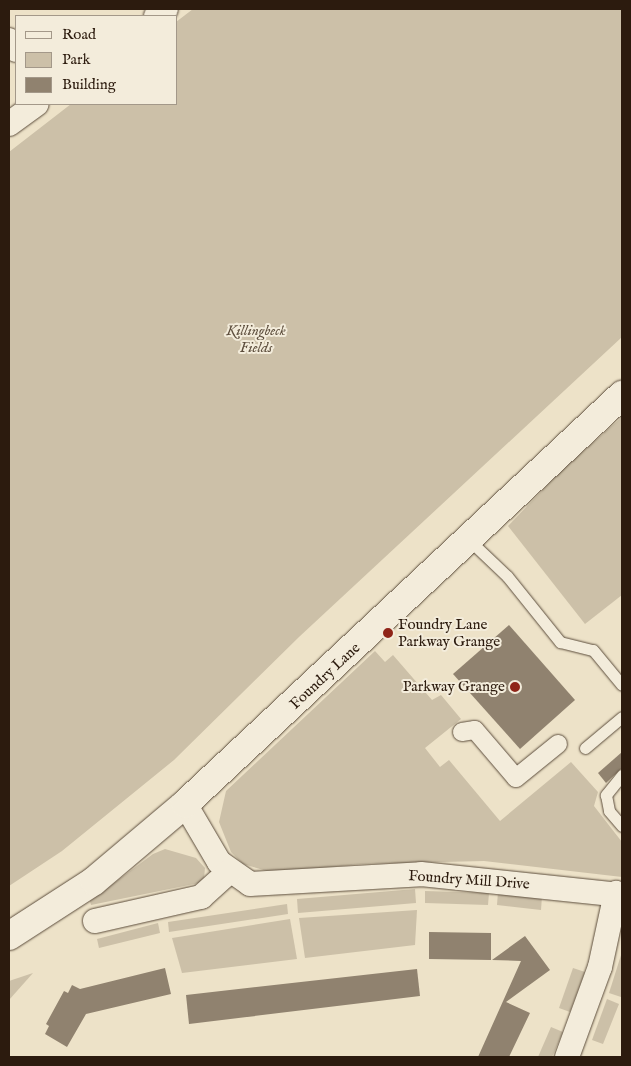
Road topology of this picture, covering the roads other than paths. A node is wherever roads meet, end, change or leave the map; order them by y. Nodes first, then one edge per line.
1 (36, 105) edge
2 (9, 124) edge
3 (622, 394) edge
4 (466, 538) junction
5 (622, 685) edge
6 (622, 717) edge
7 (462, 732) dead end
8 (558, 744) dead end
9 (584, 748) dead end
10 (622, 775) edge
11 (185, 804) junction
12 (622, 826) edge
13 (230, 871) junction
14 (619, 894) edge
15 (95, 921) dead end
16 (9, 936) edge
17 (567, 1057) edge

1 - 2 street
3 - 4 street, Foundry Lane
4 - 5 lane
4 - 11 street, Foundry Lane
6 - 9 lane
7 - 8 street
10 - 12 lane
11 - 13 street, Foundry Mill Drive
11 - 16 street, Foundry Lane
13 - 14 street, Foundry Mill Drive
13 - 15 street
14 - 17 street

